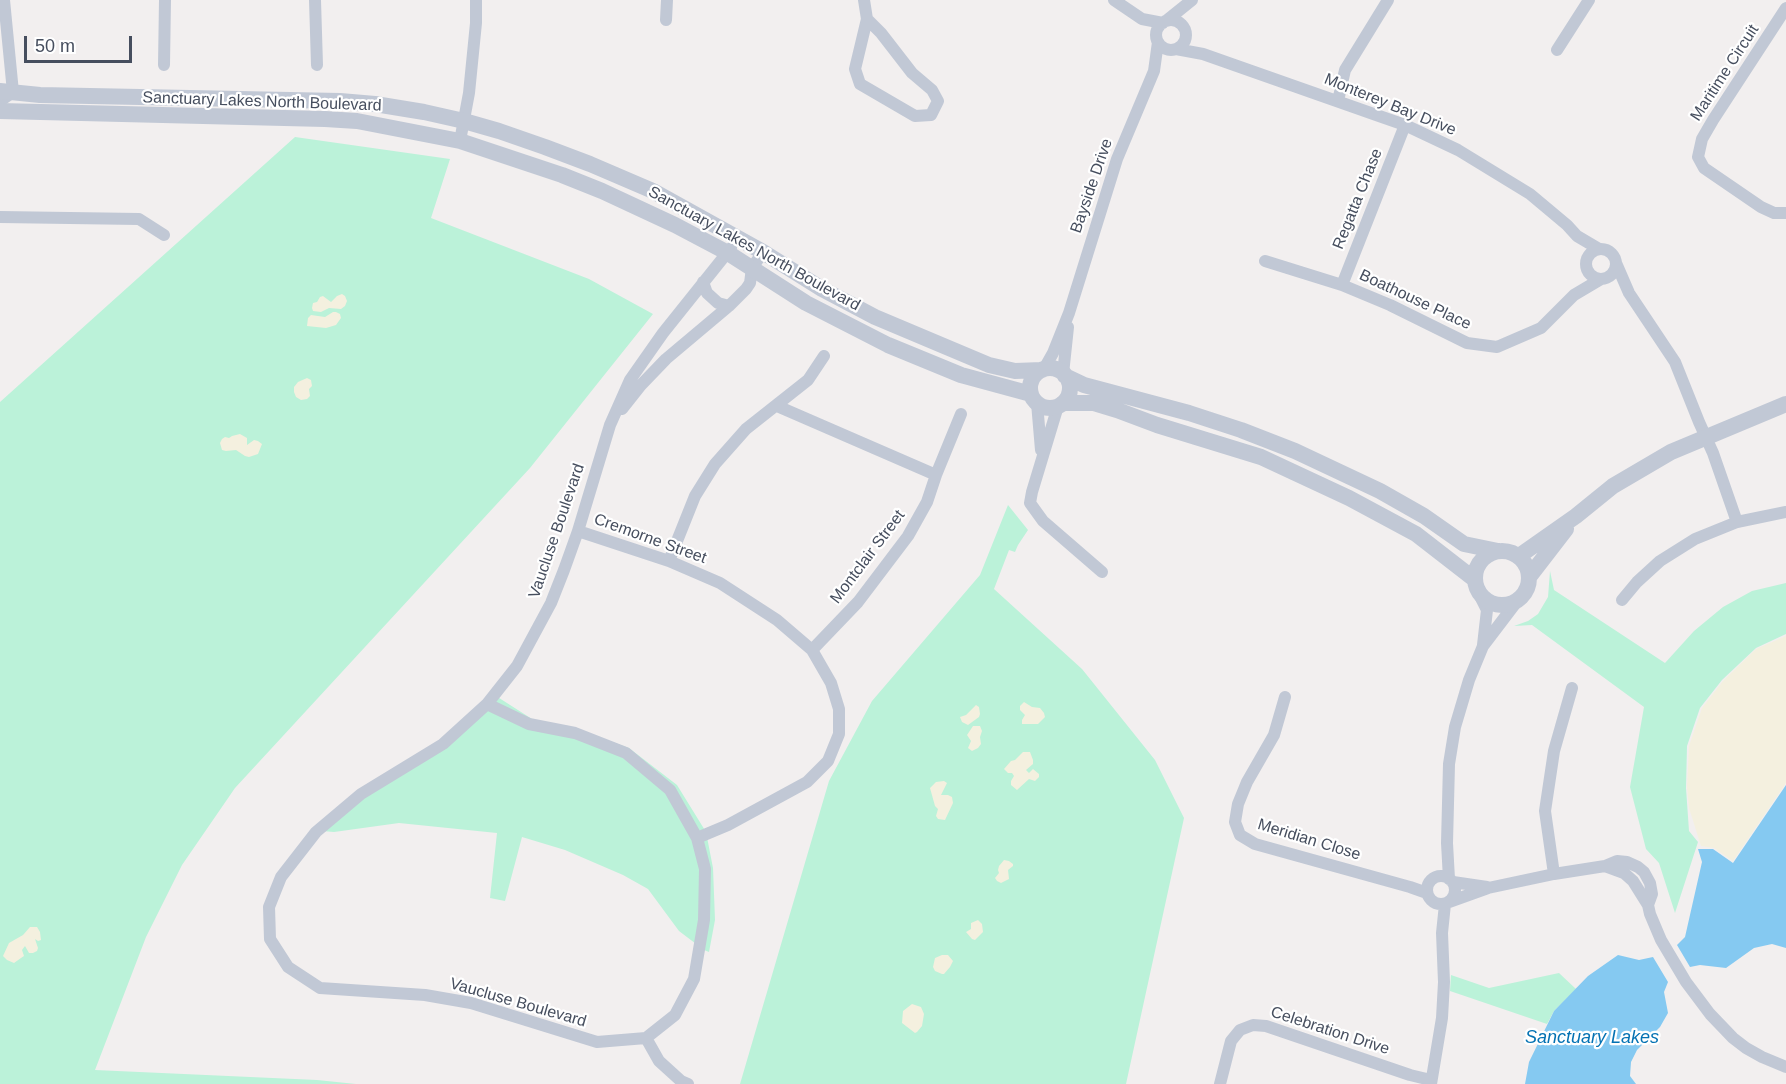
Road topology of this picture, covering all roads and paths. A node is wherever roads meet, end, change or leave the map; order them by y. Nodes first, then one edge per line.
1 (4, 0) edge
2 (165, 0) edge
3 (315, 0) edge
4 (476, 0) edge
5 (667, 0) edge
6 (864, 0) edge
7 (1114, 0) edge
8 (1388, 0) edge
9 (1589, 0) edge
10 (1191, 2) edge
11 (1786, 8) edge
12 (1142, 18) junction
13 (867, 19) junction
14 (666, 20) dead end
15 (1164, 22) junction
16 (1185, 31) junction
17 (1157, 40) junction
18 (1174, 49) junction
19 (1557, 50) dead end
20 (4, 51) edge
21 (1203, 54) junction
22 (164, 65) dead end
23 (317, 65) dead end
24 (1154, 71) junction
25 (4, 95) edge
26 (1338, 101) junction
27 (0, 111) edge
28 (464, 121) junction
29 (1405, 126) junction
30 (460, 141) junction
31 (1786, 213) edge
32 (0, 217) edge
33 (164, 235) dead end
34 (1577, 236) junction
35 (738, 238) junction
36 (1599, 249) junction
37 (763, 252) junction
38 (728, 254) junction
39 (1265, 261) dead end
40 (1616, 263) junction
41 (1587, 267) junction
42 (752, 268) junction
43 (1603, 278) junction
44 (703, 282) junction
45 (1342, 285) junction
46 (1629, 293) junction
47 (1574, 296) junction
48 (729, 306) junction
49 (1069, 313) junction
50 (824, 356) dead end
51 (1043, 369) junction
52 (1064, 375) junction
53 (1034, 399) junction
54 (1060, 404) junction
55 (1786, 404) edge
56 (777, 406) junction
57 (961, 414) dead end
58 (610, 425) junction
59 (1706, 438) junction
60 (1042, 457) junction
61 (936, 475) junction
62 (1786, 512) edge
63 (1576, 516) junction
64 (1737, 522) junction
65 (578, 531) junction
66 (1498, 551) junction
67 (1519, 556) junction
68 (669, 561) junction
69 (1102, 572) dead end
70 (1529, 577) junction
71 (1477, 587) junction
72 (1518, 600) junction
73 (1622, 600) dead end
74 (1483, 646) junction
75 (812, 650) junction
76 (1572, 688) dead end
77 (1285, 698) dead end
78 (487, 704) junction
79 (697, 838) junction
80 (1447, 843) junction
81 (1554, 874) junction
82 (1451, 880) junction
83 (1430, 888) junction
84 (1488, 888) junction
85 (1447, 903) junction
86 (1442, 933) junction
87 (646, 1038) junction
88 (1786, 1067) edge
89 (1431, 1082) edge
90 (688, 1084) edge
91 (1220, 1084) edge

1 - 20 street
2 - 22 street
3 - 23 street
4 - 28 street
5 - 14 street
6 - 13 street
7 - 12 street
8 - 26 street
9 - 19 street
10 - 15 street
10 - 16 street
11 - 31 street, Maritime Circuit
12 - 15 street
12 - 17 street
13 - 13 street
15 - 16 street
15 - 17 street
16 - 18 street
16 - 21 street
17 - 18 street
17 - 24 street, Bayside Drive
18 - 21 street, Monterey Bay Drive
18 - 24 street, Bayside Drive
20 - 25 street
21 - 26 street, Monterey Bay Drive
24 - 49 street, Bayside Drive
25 - 28 street, Sanctuary Lakes North Boulevard
26 - 29 street, Monterey Bay Drive
27 - 30 street, Sanctuary Lakes North Boulevard
28 - 30 street
28 - 35 street, Sanctuary Lakes North Boulevard
29 - 34 street, Monterey Bay Drive
29 - 45 street, Regatta Chase
30 - 38 street, Sanctuary Lakes North Boulevard
32 - 33 street
34 - 36 street, Monterey Bay Drive
34 - 41 street, Monterey Bay Drive
35 - 37 street, Sanctuary Lakes North Boulevard
35 - 38 street, Vaucluse Boulevard
36 - 40 street
36 - 41 street
37 - 42 street, Vaucluse Boulevard
37 - 51 street, Sanctuary Lakes North Boulevard
38 - 42 street, Sanctuary Lakes North Boulevard
38 - 44 street, Vaucluse Boulevard
39 - 45 street, Boathouse Place
40 - 43 street
40 - 46 street
41 - 43 street
41 - 47 street, Boathouse Place
42 - 48 street, Vaucluse Boulevard
42 - 53 street, Sanctuary Lakes North Boulevard
43 - 46 street
43 - 47 street, Boathouse Place
44 - 48 street
44 - 58 street, Vaucluse Boulevard
45 - 47 street, Boathouse Place
46 - 59 street
48 - 58 street, Vaucluse Boulevard
49 - 51 street, Bayside Drive
49 - 52 street, Bayside Drive
50 - 56 street
51 - 52 street
51 - 53 street
52 - 54 street
52 - 66 street
53 - 54 street
53 - 60 street
54 - 60 street
54 - 71 street
55 - 59 street
56 - 61 street
56 - 68 street
57 - 61 street, Montclair Street
58 - 65 street, Vaucluse Boulevard
59 - 63 street
59 - 64 street
60 - 69 street
61 - 75 street, Montclair Street
62 - 64 street
63 - 67 street
63 - 70 street
64 - 73 street
65 - 68 street, Cremorne Street
65 - 78 street, Vaucluse Boulevard
66 - 67 street
66 - 71 street
67 - 70 street
68 - 75 street, Cremorne Street
70 - 72 street
71 - 72 street
71 - 74 street
72 - 74 street
74 - 80 street
75 - 79 street, Cremorne Street
76 - 81 street
77 - 83 street, Meridian Close
78 - 79 street
78 - 87 street, Vaucluse Boulevard
79 - 87 street
80 - 82 street
80 - 83 street
81 - 84 street
81 - 88 street
82 - 83 street
82 - 84 street
82 - 85 street
83 - 85 street
83 - 86 street
84 - 85 street
85 - 86 street
86 - 89 street
87 - 90 street
89 - 91 street, Celebration Drive

